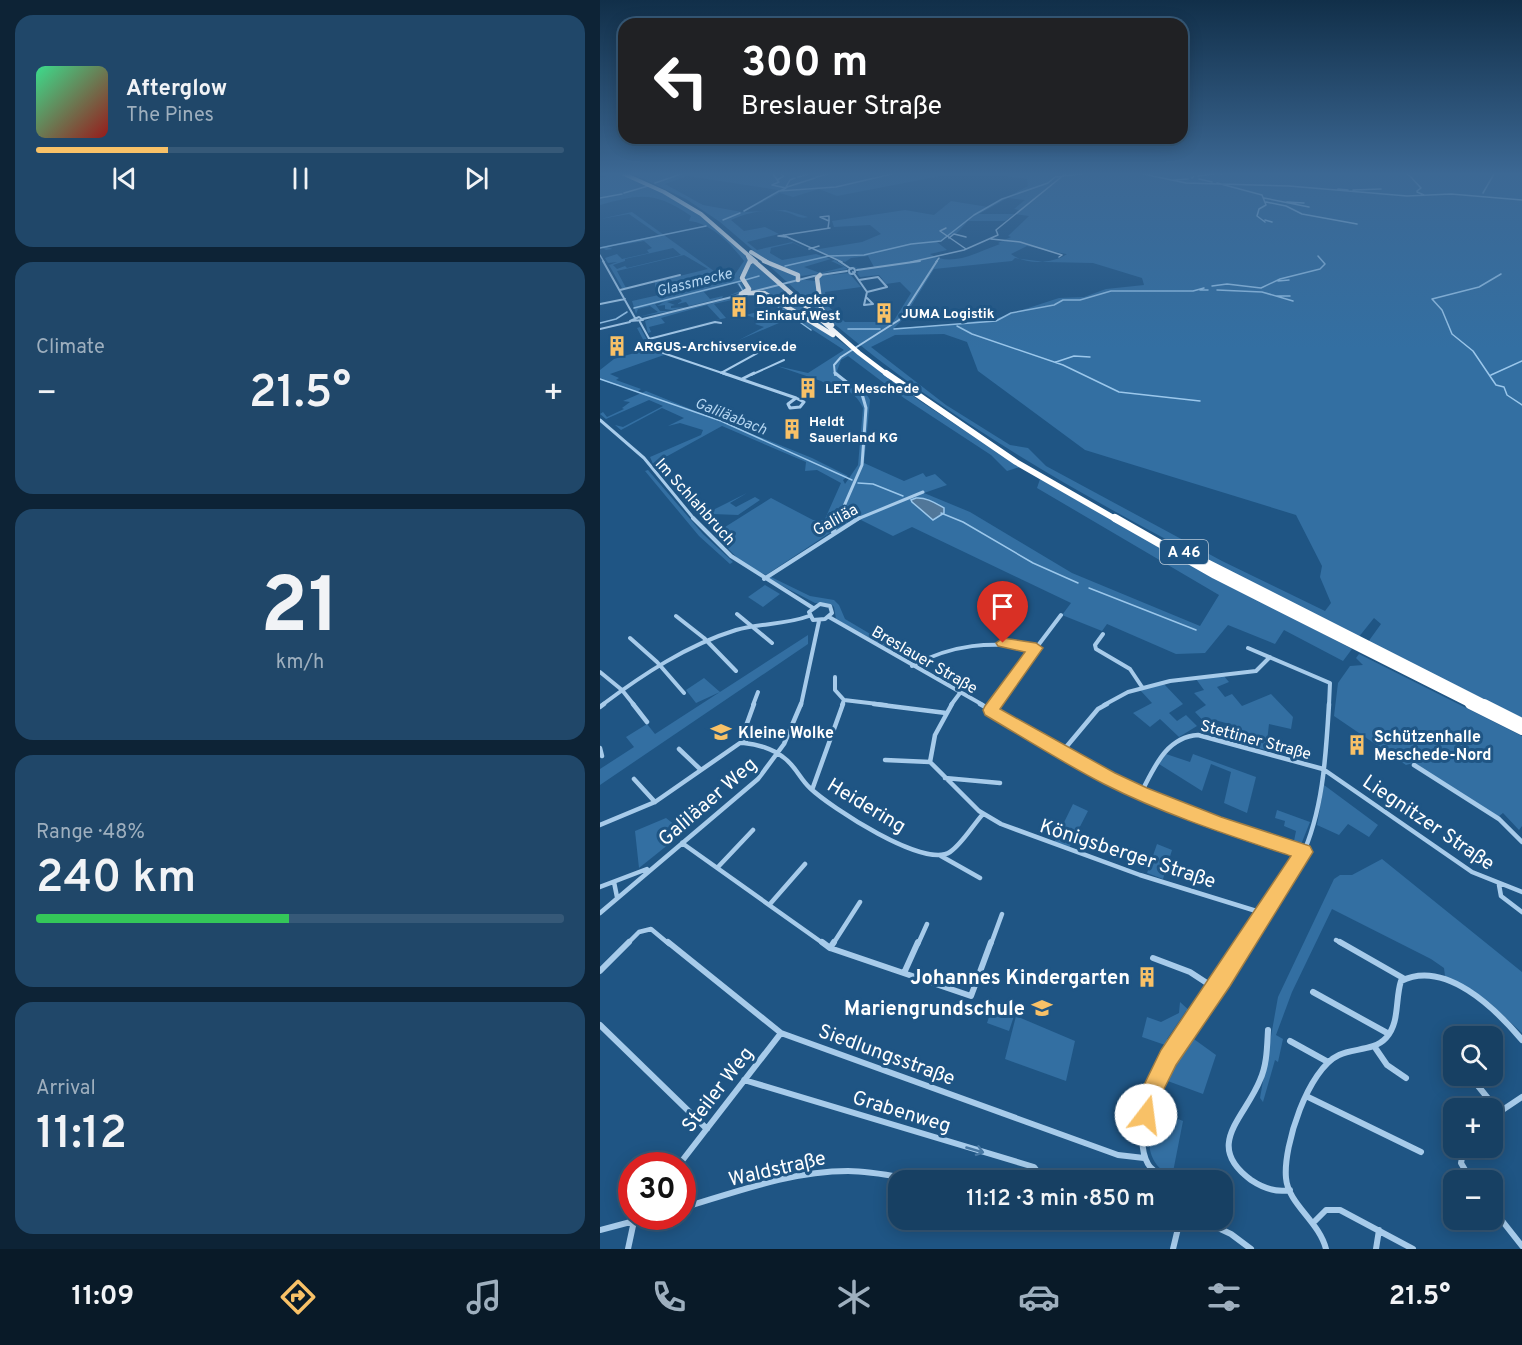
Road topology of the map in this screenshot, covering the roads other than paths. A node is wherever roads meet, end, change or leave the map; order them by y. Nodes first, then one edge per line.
1 (726, 232) edge
2 (801, 232) edge
3 (942, 232) edge
4 (997, 232) edge
5 (948, 237) junction
6 (966, 237) dead end
7 (990, 239) junction
8 (819, 246) dead end
9 (808, 249) junction
10 (746, 250) junction
11 (966, 250) junction
12 (600, 255) edge
13 (1059, 257) dead end
14 (939, 258) junction
15 (851, 269) junction
16 (857, 270) junction
17 (847, 272) junction
18 (854, 272) junction
19 (680, 275) dead end
20 (798, 277) junction
21 (818, 278) junction
22 (859, 280) junction
23 (783, 284) junction
24 (620, 290) junction
25 (755, 291) joint
26 (763, 291) junction
27 (745, 292) junction
28 (867, 292) junction
29 (867, 298) dead end
30 (625, 299) junction
31 (600, 304) edge
32 (635, 318) junction
33 (643, 319) junction
34 (630, 322) junction
35 (639, 322) junction
36 (708, 324) dead end
37 (833, 326) junction
38 (600, 329) edge
39 (649, 339) junction
40 (852, 345) junction
41 (764, 350) dead end
42 (861, 352) junction
43 (784, 360) dead end
44 (721, 373) junction
45 (741, 380) junction
46 (796, 398) junction
47 (600, 420) edge
48 (923, 492) dead end
49 (833, 532) junction
50 (764, 579) junction
51 (813, 608) junction
52 (737, 614) dead end
53 (1061, 615) dead end
54 (676, 616) dead end
55 (809, 616) junction
56 (830, 616) junction
57 (819, 621) junction
58 (754, 627) junction
59 (1104, 634) dead end
60 (630, 638) dead end
61 (707, 641) junction
62 (772, 643) dead end
63 (1036, 648) junction
64 (1248, 648) dead end
65 (1270, 657) junction
66 (912, 666) junction
67 (662, 667) junction
68 (736, 671) dead end
69 (600, 672) edge
70 (835, 677) dead end
71 (1142, 687) junction
72 (622, 690) junction
73 (758, 692) dead end
74 (684, 693) dead end
75 (960, 693) junction
76 (844, 700) junction
77 (600, 707) edge
78 (990, 710) junction
79 (946, 713) junction
80 (647, 722) dead end
81 (1522, 723) edge
82 (1522, 730) edge
83 (747, 742) junction
84 (600, 748) edge
85 (680, 749) dead end
86 (1062, 752) junction
87 (780, 754) junction
88 (602, 756) dead end
89 (885, 760) dead end
90 (930, 762) junction
91 (1414, 765) dead end
92 (1323, 769) junction
93 (701, 770) junction
94 (945, 777) junction
95 (634, 779) dead end
96 (1000, 783) dead end
97 (812, 790) junction
98 (1141, 793) junction
99 (655, 802) junction
100 (983, 814) junction
101 (600, 825) edge
102 (753, 830) dead end
103 (1522, 842) edge
104 (682, 843) junction
105 (1304, 852) junction
106 (941, 856) junction
107 (805, 864) dead end
108 (718, 867) junction
109 (651, 868) junction
110 (981, 878) dead end
111 (614, 882) junction
112 (1499, 885) junction
113 (600, 887) edge
114 (1522, 892) edge
115 (617, 897) junction
116 (860, 902) dead end
117 (770, 904) junction
118 (1522, 912) edge
119 (600, 913) edge
120 (1002, 914) dead end
121 (1266, 914) junction
122 (927, 924) dead end
123 (1336, 940) dead end
124 (830, 948) junction
125 (1153, 958) dead end
126 (600, 971) edge
127 (904, 973) junction
128 (1403, 978) junction
129 (1216, 989) junction
130 (1313, 992) dead end
131 (600, 1025) edge
132 (1268, 1030) dead end
133 (781, 1033) junction
134 (1389, 1034) junction
135 (1522, 1040) edge
136 (1290, 1041) dead end
137 (1374, 1046) junction
138 (1328, 1062) junction
139 (1406, 1078) dead end
140 (744, 1080) junction
141 (1478, 1086) edge
142 (1306, 1096) junction
143 (1522, 1097) edge
144 (1488, 1098) edge
145 (1503, 1109) edge
146 (707, 1129) junction
147 (689, 1152) edge
148 (1421, 1152) dead end
149 (1144, 1158) junction
150 (1038, 1170) edge
151 (1152, 1170) edge
152 (888, 1176) edge
153 (1290, 1190) junction
154 (696, 1204) edge
155 (1315, 1221) junction
156 (1503, 1222) edge
157 (618, 1224) edge
158 (600, 1230) edge
159 (633, 1230) edge
160 (1178, 1230) edge
161 (1222, 1230) edge
162 (1379, 1230) junction
163 (1522, 1246) edge
164 (628, 1249) edge
165 (1173, 1249) edge
166 (1251, 1249) edge
167 (1326, 1249) edge
168 (1376, 1249) edge
169 (1413, 1249) edge

1 - 10 highway, A 46
2 - 9 street
3 - 5 street
4 - 7 street
5 - 6 street
5 - 11 street
7 - 11 street
7 - 13 street
8 - 9 street
9 - 15 street
10 - 20 highway
10 - 23 highway, A 46
10 - 27 highway
11 - 14 street
12 - 24 street
14 - 16 street
14 - 49 street
15 - 16 street
15 - 17 street
16 - 18 street
17 - 18 street
17 - 21 street
18 - 22 street
19 - 24 street
20 - 21 highway
20 - 26 street
21 - 37 highway
22 - 28 street
22 - 28 street
23 - 37 highway, A 46
23 - 40 highway, A 46
24 - 30 street
25 - 26 street
25 - 27 highway
26 - 27 highway
26 - 40 highway
27 - 33 street
28 - 29 street
30 - 31 street
30 - 32 street
32 - 33 street
32 - 34 street
33 - 35 street
34 - 35 street
34 - 38 street
35 - 39 street
36 - 39 street
37 - 40 highway, A 46
39 - 44 street
40 - 42 highway, A 46
41 - 44 street
42 - 81 highway, A 46
42 - 82 highway, A 46
43 - 45 street
44 - 45 street
45 - 46 street
46 - 46 street
47 - 50 street, Im Schlahbruch
48 - 49 street, Galiläa
49 - 50 street, Galiläa
50 - 51 street, Im Schlahbruch
51 - 55 street
51 - 56 street, Breslauer Straße
52 - 58 street
53 - 63 street
54 - 61 street
55 - 57 street
55 - 58 street
56 - 57 street
56 - 66 street, Breslauer Straße
57 - 87 street, Galiläaer Weg
58 - 61 street
58 - 62 street
59 - 71 street
60 - 67 street
61 - 67 street
61 - 68 street
63 - 66 street
63 - 78 street
64 - 65 street
65 - 71 street
65 - 92 street
66 - 75 street, Breslauer Straße
67 - 72 street
67 - 74 street
69 - 72 street
70 - 76 street
71 - 86 street
72 - 77 street
72 - 80 street
73 - 83 street
75 - 78 street, Breslauer Straße
75 - 79 street
76 - 79 street
76 - 97 street, Heidering
78 - 86 street, Breslauer Straße
79 - 90 street
83 - 87 street
83 - 93 street
84 - 88 street
85 - 93 street
86 - 98 street, Breslauer Straße
87 - 97 street, Heidering
87 - 104 street, Galiläaer Weg
89 - 90 street
90 - 94 street
91 - 103 street
92 - 98 street, Stettiner Straße
92 - 105 street
92 - 112 street, Liegnitzer Straße
93 - 99 street
94 - 96 street
94 - 100 street
95 - 99 street
97 - 106 street, Heidering
98 - 105 street, Breslauer Straße
99 - 101 street
100 - 106 street
100 - 121 street, Königsberger Straße
102 - 108 street
104 - 108 street
104 - 109 street, Galiläaer Weg
105 - 121 street
106 - 110 street, Heidering
107 - 117 street
108 - 117 street
109 - 111 street
109 - 115 street, Galiläaer Weg
111 - 113 street
111 - 115 street
112 - 114 street, Liegnitzer Straße
112 - 118 street
115 - 119 street, Galiläaer Weg
116 - 124 street
117 - 124 street
120 - 127 street
121 - 129 street
122 - 127 street
123 - 128 street
124 - 127 street
125 - 129 street
126 - 133 street, Siedlungsstraße
128 - 134 street
128 - 135 street
129 - 149 street
130 - 134 street
131 - 146 street
132 - 153 street
133 - 140 street, Steiler Weg
133 - 149 street, Siedlungsstraße
134 - 137 street
136 - 138 street
137 - 138 street
137 - 139 street
138 - 142 street
140 - 146 street, Steiler Weg
140 -> 150 street, Grabenweg
141 - 144 street
142 - 148 street
142 - 153 street
143 - 145 street
146 - 147 street, Steiler Weg
149 - 151 street
152 - 154 street, Waldstraße
153 - 155 street
155 - 162 street
155 - 167 street
156 - 163 street
157 - 158 street
159 - 164 street
160 - 165 street
161 - 166 street
162 - 168 street
162 - 169 street

